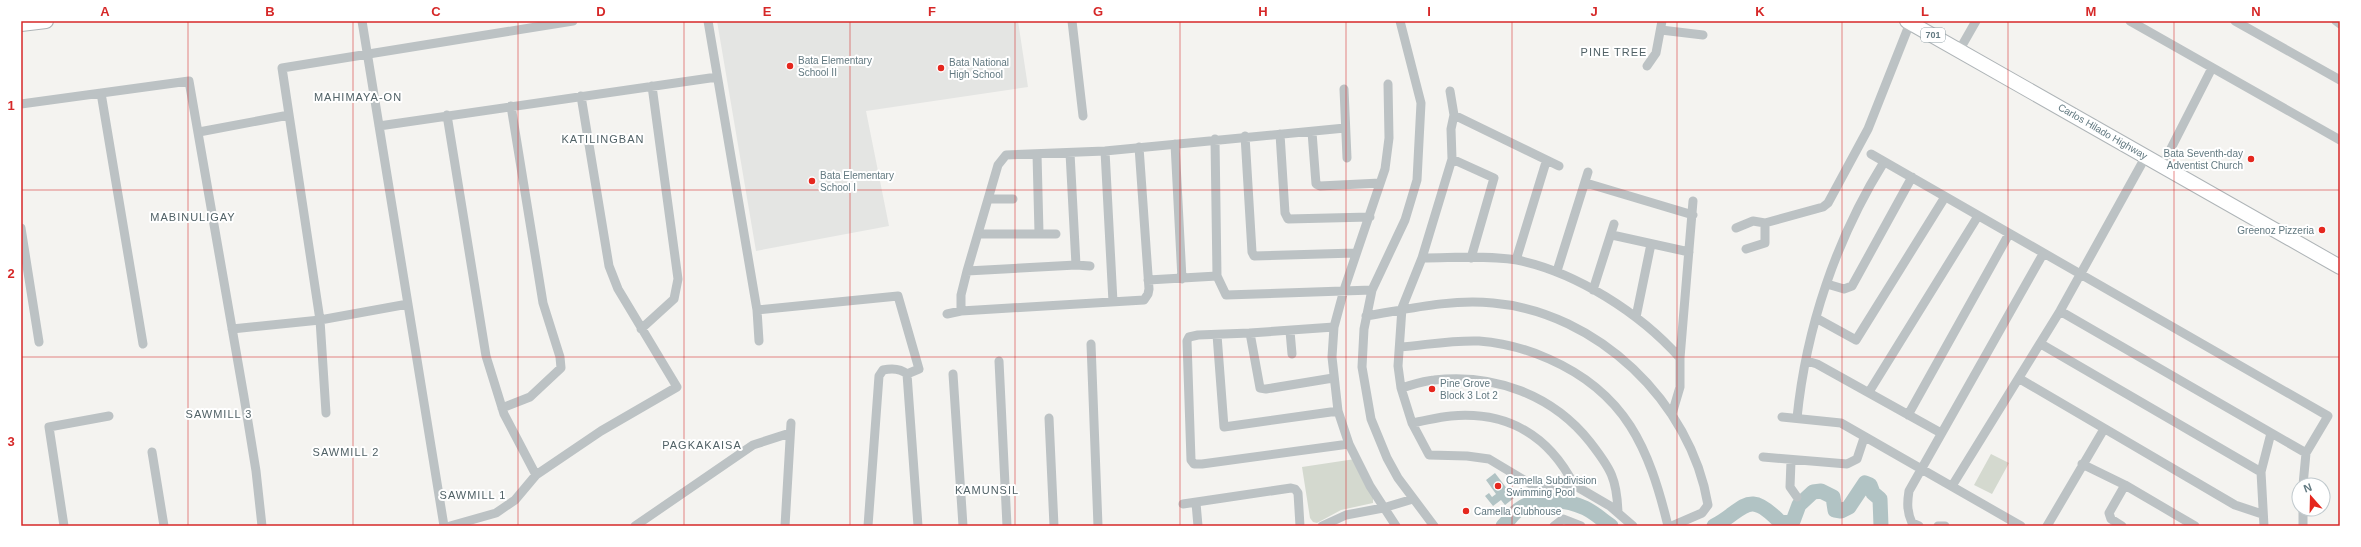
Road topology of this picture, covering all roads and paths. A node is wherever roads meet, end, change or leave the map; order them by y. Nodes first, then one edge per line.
1 (46, 21) edge
2 (362, 21) edge
3 (573, 21) edge
4 (708, 21) edge
5 (1072, 21) edge
6 (1400, 21) edge
7 (1976, 21) edge
8 (2130, 21) edge
9 (2336, 21) edge
10 (1908, 22) edge
11 (2239, 22) edge
12 (21, 24) edge
13 (2340, 24) edge
14 (1661, 25) edge
15 (1703, 35) dead end
16 (1960, 50) junction
17 (367, 53) junction
18 (1647, 66) dead end
19 (2212, 68) junction
20 (717, 77) junction
21 (2340, 80) edge
22 (1388, 84) dead end
23 (652, 86) junction
24 (1344, 89) dead end
25 (1450, 92) dead end
26 (101, 93) junction
27 (581, 96) junction
28 (21, 104) edge
29 (511, 106) junction
30 (289, 114) junction
31 (447, 115) junction
32 (1454, 115) junction
33 (1083, 116) dead end
34 (379, 126) junction
35 (1345, 128) junction
36 (199, 132) junction
37 (1312, 132) junction
38 (1280, 134) junction
39 (1245, 136) junction
40 (1215, 139) junction
41 (2340, 140) edge
42 (1175, 144) junction
43 (1139, 148) junction
44 (1105, 151) junction
45 (1070, 152) junction
46 (1037, 154) junction
47 (1871, 154) dead end
48 (2146, 156) junction
49 (1347, 158) dead end
50 (1452, 159) junction
51 (1546, 162) junction
52 (1884, 162) junction
53 (1559, 166) dead end
54 (2162, 166) junction
55 (1588, 172) dead end
56 (1912, 177) junction
57 (1380, 183) junction
58 (1586, 183) junction
59 (1945, 196) junction
60 (989, 199) junction
61 (1013, 199) dead end
62 (1693, 201) dead end
63 (1693, 215) junction
64 (1978, 216) junction
65 (1370, 217) junction
66 (1764, 223) junction
67 (1614, 224) dead end
68 (21, 228) edge
69 (1736, 228) dead end
70 (1039, 233) junction
71 (978, 234) junction
72 (1056, 234) dead end
73 (2009, 234) junction
74 (1612, 235) junction
75 (1651, 244) junction
76 (1746, 249) dead end
77 (1690, 252) junction
78 (1355, 254) junction
79 (2043, 254) junction
80 (1422, 258) junction
81 (1470, 258) junction
82 (1516, 260) junction
83 (1076, 265) junction
84 (1090, 266) dead end
85 (2340, 267) edge
86 (967, 271) junction
87 (1557, 271) junction
88 (2081, 274) junction
89 (1217, 276) junction
90 (1182, 279) junction
91 (1148, 280) junction
92 (1827, 284) junction
93 (1344, 290) junction
94 (1372, 290) junction
95 (1593, 290) junction
96 (1113, 302) junction
97 (408, 304) junction
98 (1402, 308) junction
99 (757, 310) junction
100 (961, 311) junction
101 (2060, 311) junction
102 (947, 314) dead end
103 (1366, 316) junction
104 (1636, 317) junction
105 (1816, 318) junction
106 (320, 320) junction
107 (1334, 327) junction
108 (232, 329) junction
109 (641, 329) junction
110 (1290, 331) junction
111 (1250, 333) junction
112 (1217, 335) junction
113 (759, 341) dead end
114 (39, 342) dead end
115 (143, 344) dead end
116 (1091, 344) dead end
117 (2041, 344) junction
118 (1400, 347) junction
119 (1292, 354) dead end
120 (1680, 358) junction
121 (999, 361) dead end
122 (1807, 361) junction
123 (907, 374) junction
124 (953, 374) dead end
125 (1333, 378) junction
126 (2020, 379) junction
127 (1402, 388) junction
128 (1869, 392) junction
129 (502, 408) junction
130 (1338, 411) junction
131 (326, 413) dead end
132 (1672, 414) junction
133 (1908, 415) junction
134 (108, 416) dead end
135 (1782, 417) dead end
136 (1049, 418) dead end
137 (1797, 418) junction
138 (790, 423) dead end
139 (1412, 423) junction
140 (2104, 429) junction
141 (790, 433) junction
142 (1941, 433) junction
143 (2271, 434) junction
144 (1864, 438) junction
145 (1349, 444) junction
146 (152, 452) dead end
147 (2306, 453) junction
148 (1763, 457) dead end
149 (1791, 461) junction
150 (2082, 464) junction
151 (1922, 469) junction
152 (2261, 472) junction
153 (536, 475) junction
154 (2304, 477) edge
155 (1574, 485) junction
156 (2124, 485) junction
157 (1952, 486) junction
158 (1797, 497) dead end
159 (1413, 500) junction
160 (1196, 503) junction
161 (1183, 504) dead end
162 (1383, 508) junction
163 (1618, 513) junction
164 (2262, 514) junction
165 (2179, 522) edge
166 (64, 526) edge
167 (164, 526) edge
168 (262, 526) edge
169 (444, 526) edge
170 (450, 526) edge
171 (635, 526) edge
172 (785, 526) edge
173 (868, 526) edge
174 (918, 526) edge
175 (963, 526) edge
176 (1007, 526) edge
177 (1054, 526) edge
178 (1098, 526) edge
179 (1198, 526) edge
180 (1300, 526) edge
181 (1322, 526) edge
182 (1396, 526) edge
183 (1434, 526) edge
184 (1554, 526) edge
185 (1581, 526) edge
186 (1633, 526) edge
187 (1668, 526) edge
188 (1672, 526) edge
189 (1919, 526) edge
190 (1938, 526) edge
191 (1945, 526) edge
192 (2021, 526) edge
193 (2047, 526) edge
194 (2122, 526) edge
195 (2195, 526) edge
196 (2264, 526) edge

1 - 12 main road
2 - 17 street
3 - 17 street
4 - 20 street
5 - 33 street
6 - 94 street
7 - 16 street
8 - 19 street
9 - 13 street
10 - 16 main road, Carlos Hilado Highway / 701
10 - 66 street
11 - 21 street
14 - 15 street
14 - 18 street
16 - 48 main road, Carlos Hilado Highway / 701
17 - 30 street
17 - 34 street
19 - 41 street
19 - 54 street
20 - 23 street
20 - 99 street
22 - 57 street
23 - 27 street
23 - 109 street
24 - 35 street
25 - 32 street
26 - 28 street
26 - 36 street
26 - 115 street
27 - 29 street
27 - 109 street
29 - 31 street
29 - 129 street
30 - 36 street
30 - 106 street
31 - 34 street
31 - 129 street
32 - 50 street
32 - 51 street
34 - 97 street
35 - 37 street
35 - 49 street
36 - 108 street
37 - 38 street
37 - 57 street
38 - 39 street
38 - 65 street
39 - 40 street
39 - 78 street
40 - 42 street
40 - 89 street
42 - 43 street
42 - 90 street
43 - 44 street
43 - 91 street
44 - 45 street
44 - 96 street
45 - 46 street
45 - 83 street
46 - 60 street
46 - 70 street
47 - 52 street
48 - 54 main road, Carlos Hilado Highway / 701
48 - 88 street
50 - 80 street
50 - 81 street
51 - 53 street
51 - 82 street
52 - 56 street
52 - 92 street
54 - 85 main road, Carlos Hilado Highway / 701
55 - 58 street
56 - 59 street
56 - 92 street
57 - 65 street
58 - 63 street
58 - 87 street
59 - 64 street
59 - 105 street
60 - 61 street
60 - 71 street
62 - 63 street
63 - 77 street
64 - 73 street
64 - 128 street
65 - 78 street
66 - 69 street
66 - 76 street
67 - 74 street
68 - 114 street
70 - 71 street
70 - 72 street
71 - 86 street
73 - 79 street
73 - 133 street
74 - 75 street
74 - 95 street
75 - 77 street
75 - 104 street
77 - 120 street
78 - 93 street
79 - 88 street
79 - 142 street
80 - 81 street
80 - 98 street
81 - 82 street
82 - 87 street
83 - 84 street
83 - 86 street
86 - 100 street
87 - 95 street
88 - 101 street
88 - 147 street
89 - 90 street
89 - 93 street
90 - 91 street
91 - 96 street
92 - 105 street
93 - 94 street
93 - 107 street
94 - 103 street
95 - 104 street
96 - 100 street
97 - 106 street
97 - 169 street
98 - 103 street
98 - 118 street
98 - 132 street
99 - 113 street
99 - 123 street
100 - 102 street
101 - 117 street
101 - 143 street
103 - 159 street
104 - 120 street
105 - 122 street
106 - 108 street
106 - 131 street
107 - 110 street
107 - 125 street
108 - 168 street
109 - 153 street
110 - 111 street
110 - 119 street
111 - 112 street
111 - 125 street
112 - 130 street
112 - 145 street
116 - 178 street
117 - 126 street
117 - 152 street
118 - 127 street
118 - 187 street
120 - 132 street
121 - 176 street
122 - 128 street
122 - 137 street
123 - 173 street
123 - 174 street
124 - 175 street
125 - 130 street
126 - 140 street
126 - 157 street
127 - 139 street
127 - 163 street
128 - 133 street
129 - 153 street
130 - 145 street
132 - 188 street
133 - 142 street
134 - 166 street
135 - 137 street
136 - 177 street
137 - 144 street
138 - 141 street
139 - 155 street
139 - 155 street
140 - 150 street
140 - 164 street
141 - 171 street
141 - 172 street
142 - 151 street
143 - 147 street
143 - 152 street
144 - 149 street
144 - 151 street
145 - 162 street
146 - 167 street
147 - 154 street
148 - 149 street
149 - 158 street
150 - 156 street
150 - 193 street
151 - 157 street
151 - 189 street
152 - 164 street
153 - 170 street
155 - 163 street
156 - 165 street
156 - 194 street
157 - 192 street
159 - 162 street
159 - 183 street
160 - 161 street
160 - 179 street
160 - 180 street
162 - 181 street
162 - 182 street
163 - 186 street
164 - 196 street
165 - 195 street
184 - 185 street
190 - 191 street

